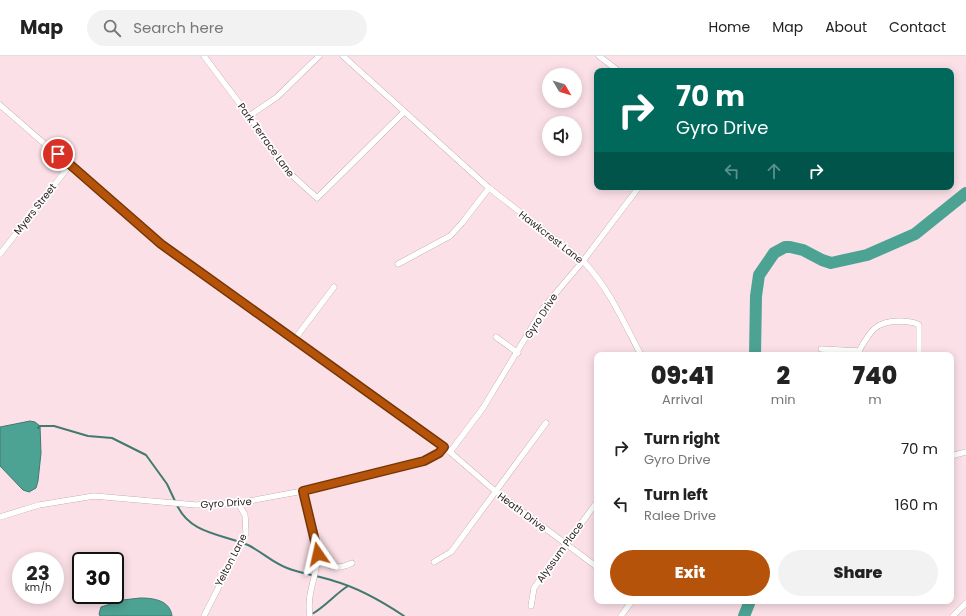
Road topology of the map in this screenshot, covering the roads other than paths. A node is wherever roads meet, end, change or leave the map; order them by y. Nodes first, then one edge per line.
1 (204, 56) edge
2 (319, 56) edge
3 (342, 56) edge
4 (599, 56) edge
5 (615, 68) edge
6 (0, 104) edge
7 (404, 112) junction
8 (249, 116) junction
9 (70, 165) junction
10 (489, 188) junction
11 (637, 190) edge
12 (0, 254) edge
13 (584, 261) junction
14 (398, 264) dead end
15 (334, 287) dead end
16 (496, 337) dead end
17 (294, 340) junction
18 (821, 349) dead end
19 (518, 352) junction
20 (640, 352) edge
21 (850, 352) edge
22 (860, 352) edge
23 (919, 352) edge
24 (546, 423) dead end
25 (444, 447) junction
26 (450, 452) junction
27 (966, 452) edge
28 (954, 455) edge
29 (303, 491) junction
30 (495, 491) junction
31 (238, 504) junction
32 (594, 506) edge
33 (0, 517) edge
34 (565, 544) junction
35 (318, 554) junction
36 (434, 562) dead end
37 (352, 563) dead end
38 (594, 565) edge
39 (966, 603) edge
40 (630, 604) edge
41 (531, 606) dead end
42 (204, 616) edge
43 (310, 616) edge
44 (621, 616) edge
45 (953, 616) edge

1 - 8 street, Park Terrace Lane
2 - 8 street
3 - 7 street, Hawkcrest Lane
4 - 5 street
6 - 9 street, Heath Drive
7 - 8 street, Park Terrace Lane
7 - 10 street, Hawkcrest Lane
9 - 12 street, Myers Street
9 - 17 street, Heath Drive
10 - 13 street, Hawkcrest Lane
10 - 14 street
11 - 13 street, Gyro Drive
13 - 19 street, Gyro Drive
13 - 20 street, Hawkcrest Lane
15 - 17 street
16 - 19 street
17 - 25 street, Heath Drive
18 - 21 street
19 - 26 street, Gyro Drive
22 - 23 street
24 - 30 street
25 - 26 street, Heath Drive
25 - 29 street, Gyro Drive
26 - 30 street, Heath Drive
27 - 28 street
29 - 31 street, Gyro Drive
29 - 35 street
30 - 34 street, Heath Drive
30 - 36 street
31 - 33 street, Gyro Drive
31 - 42 street, Yelton Lane
32 - 34 street, Alyssum Place
34 - 38 street, Heath Drive
34 - 41 street, Alyssum Place
35 - 37 street
35 - 43 street
39 - 45 street
40 - 44 street

